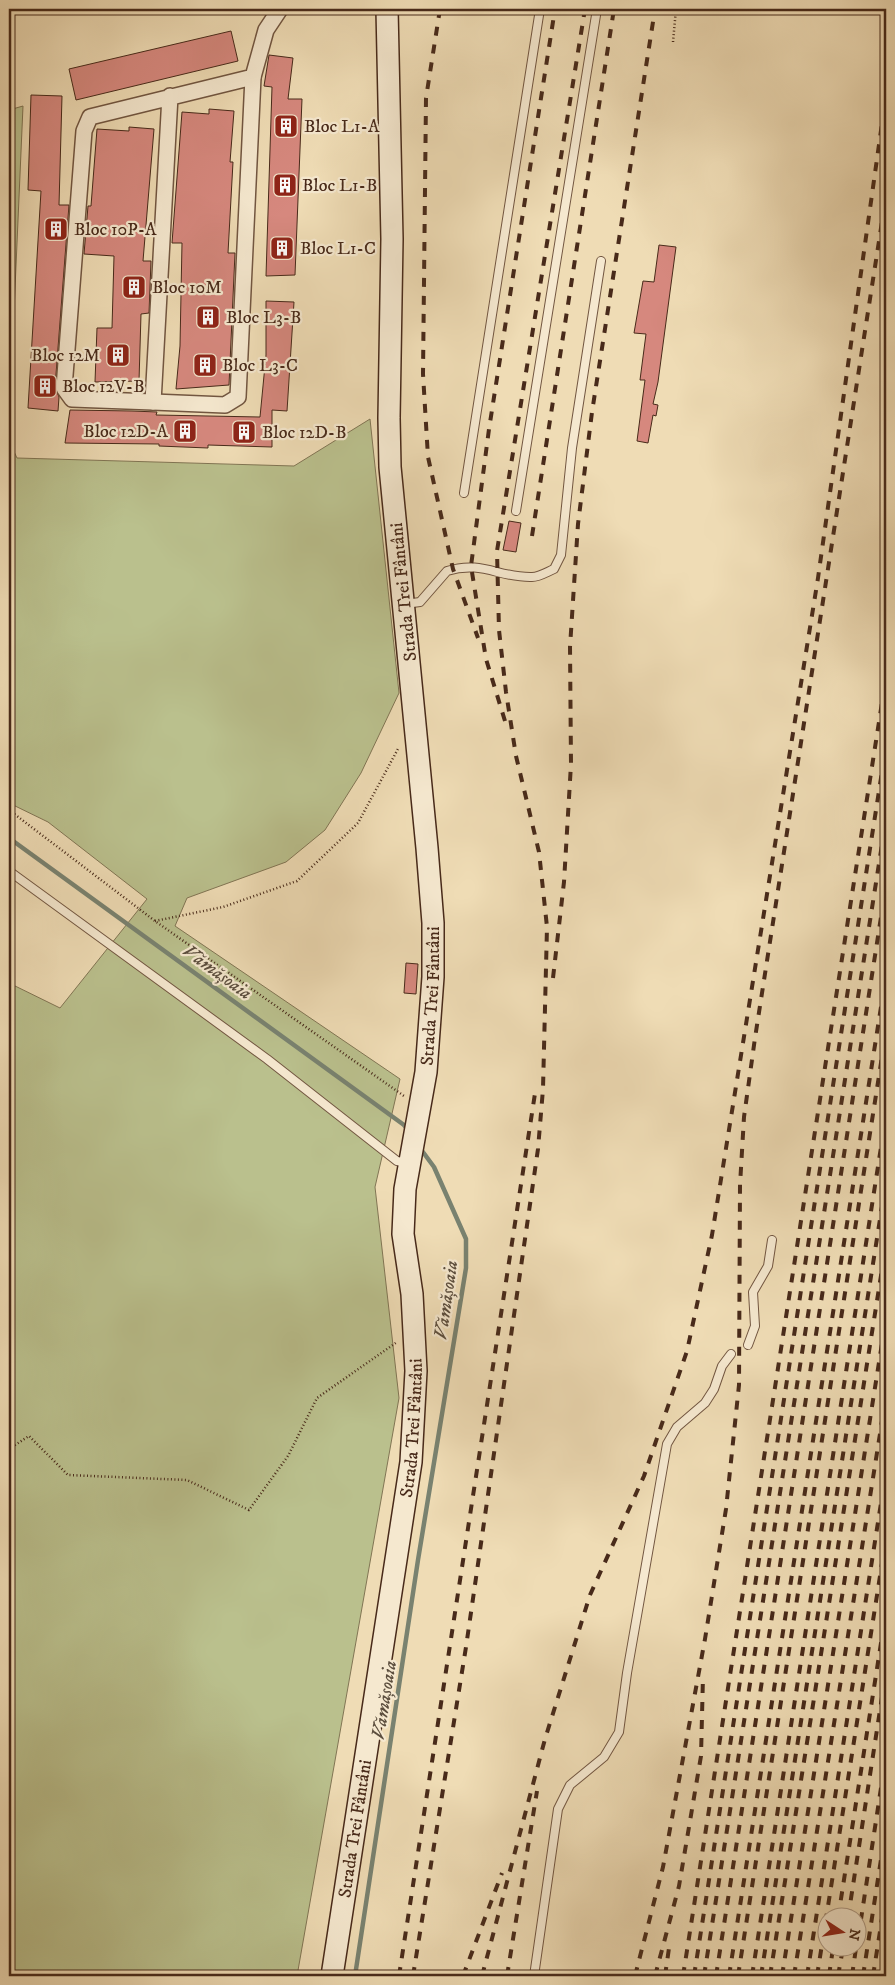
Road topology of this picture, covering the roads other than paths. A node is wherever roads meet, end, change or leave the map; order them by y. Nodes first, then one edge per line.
1 (280, 9) edge
2 (387, 9) edge
3 (540, 9) edge
4 (597, 9) edge
5 (253, 77) junction
6 (170, 96) junction
7 (601, 261) dead end
8 (153, 402) junction
9 (464, 493) dead end
10 (516, 511) dead end
11 (404, 604) junction
12 (9, 871) edge
13 (410, 1160) junction
14 (772, 1240) dead end
15 (748, 1345) dead end
16 (731, 1354) dead end
17 (332, 1976) edge
18 (534, 1976) edge

1 - 5 street
2 - 11 main road, Strada Trei Fântâni
3 - 9 lane
4 - 10 lane
5 - 6 street
5 - 8 street
6 - 8 street
6 - 8 street
7 - 11 lane
11 - 13 main road, Strada Trei Fântâni
12 - 13 lane
13 - 17 main road, Strada Trei Fântâni
14 - 15 lane
16 - 18 lane

